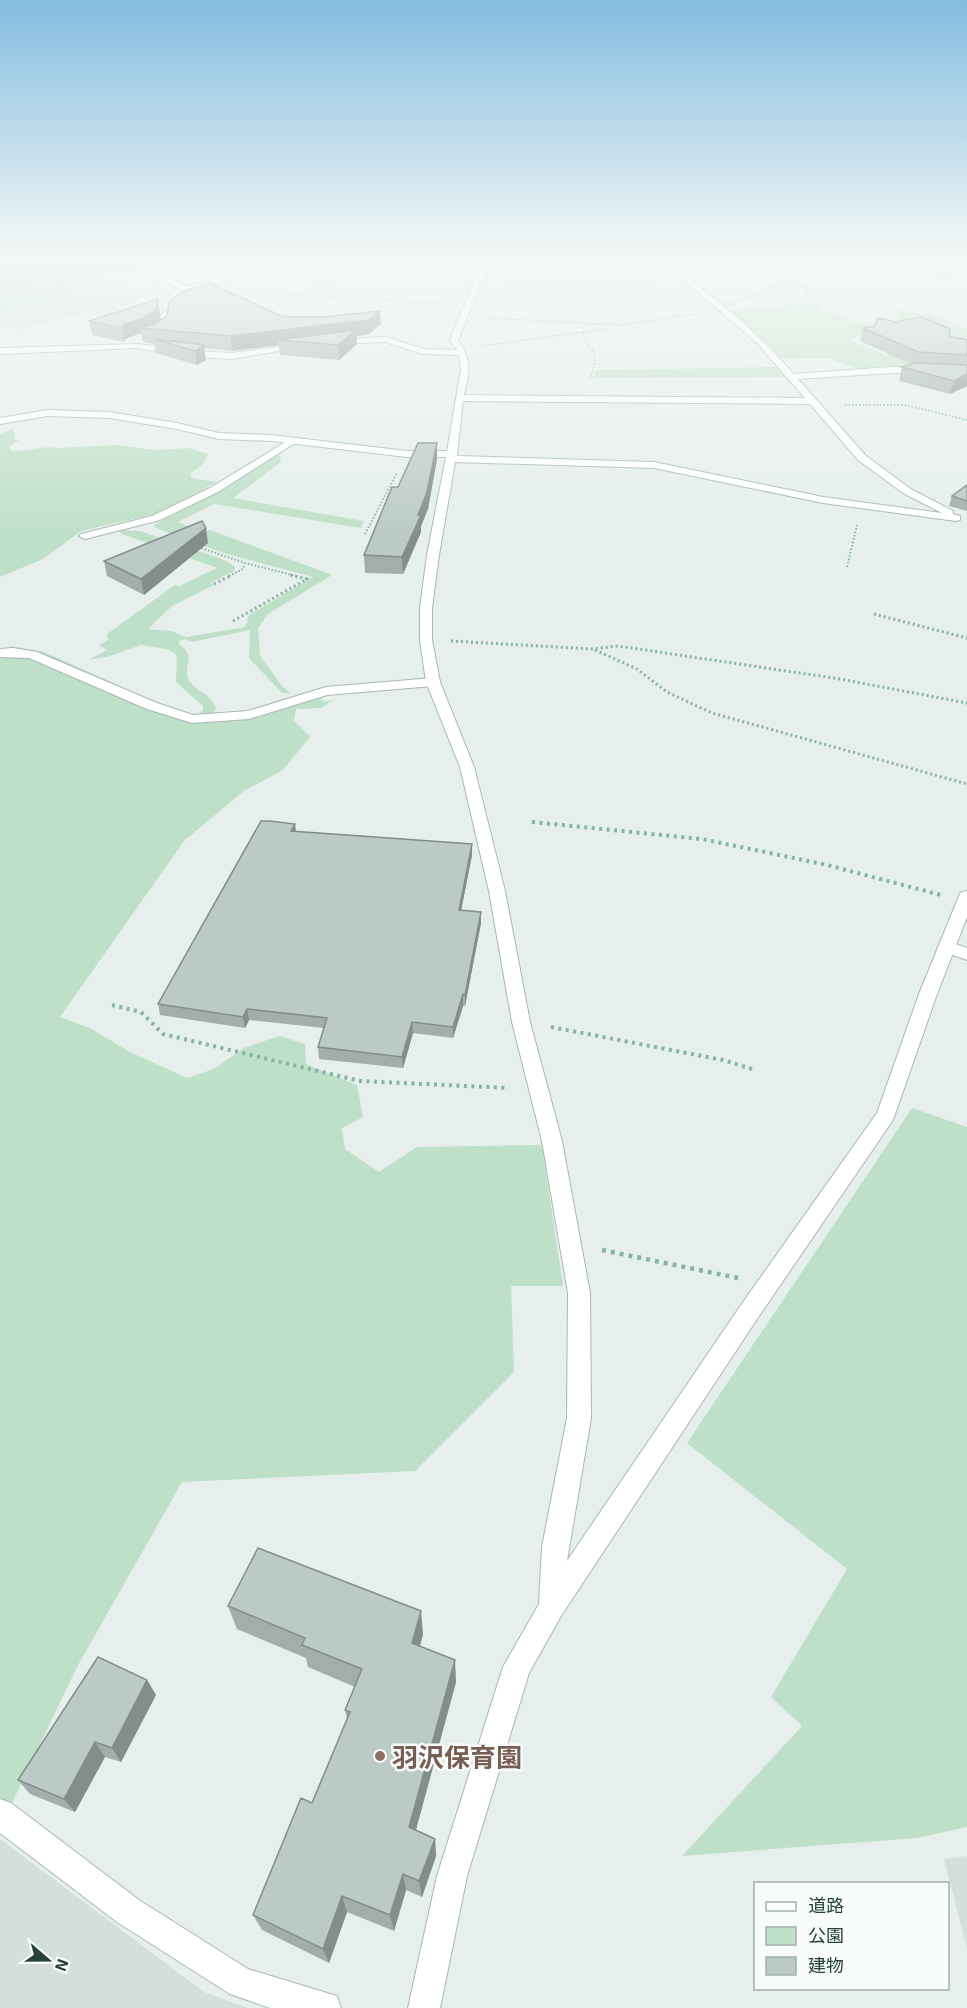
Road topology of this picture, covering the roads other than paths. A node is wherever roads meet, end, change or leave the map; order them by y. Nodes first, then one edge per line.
1 (51, 349) edge
2 (160, 349) edge
3 (286, 349) edge
4 (415, 349) edge
5 (767, 349) edge
6 (1, 351) edge
7 (461, 351) joint
8 (967, 373) edge
9 (791, 376) junction
10 (459, 398) junction
11 (811, 400) junction
12 (0, 421) edge
13 (292, 441) junction
14 (452, 457) junction
15 (962, 519) edge
16 (85, 536) dead end
17 (0, 653) edge
18 (433, 682) junction
19 (966, 899) edge
20 (957, 951) edge
21 (552, 1607) junction
22 (0, 1814) edge
23 (325, 2008) edge
24 (424, 2008) edge

1 - 6 street
2 - 3 street
4 - 7 street
5 - 9 street
7 - 10 street
8 - 9 street
9 - 11 street
10 - 11 street
10 - 14 street
11 - 15 street
12 - 13 street
13 - 14 street
13 - 16 street
14 - 15 street
14 - 18 street
17 - 18 street
18 - 21 street
19 - 20 street
20 - 21 street
21 - 24 street
22 - 23 street

